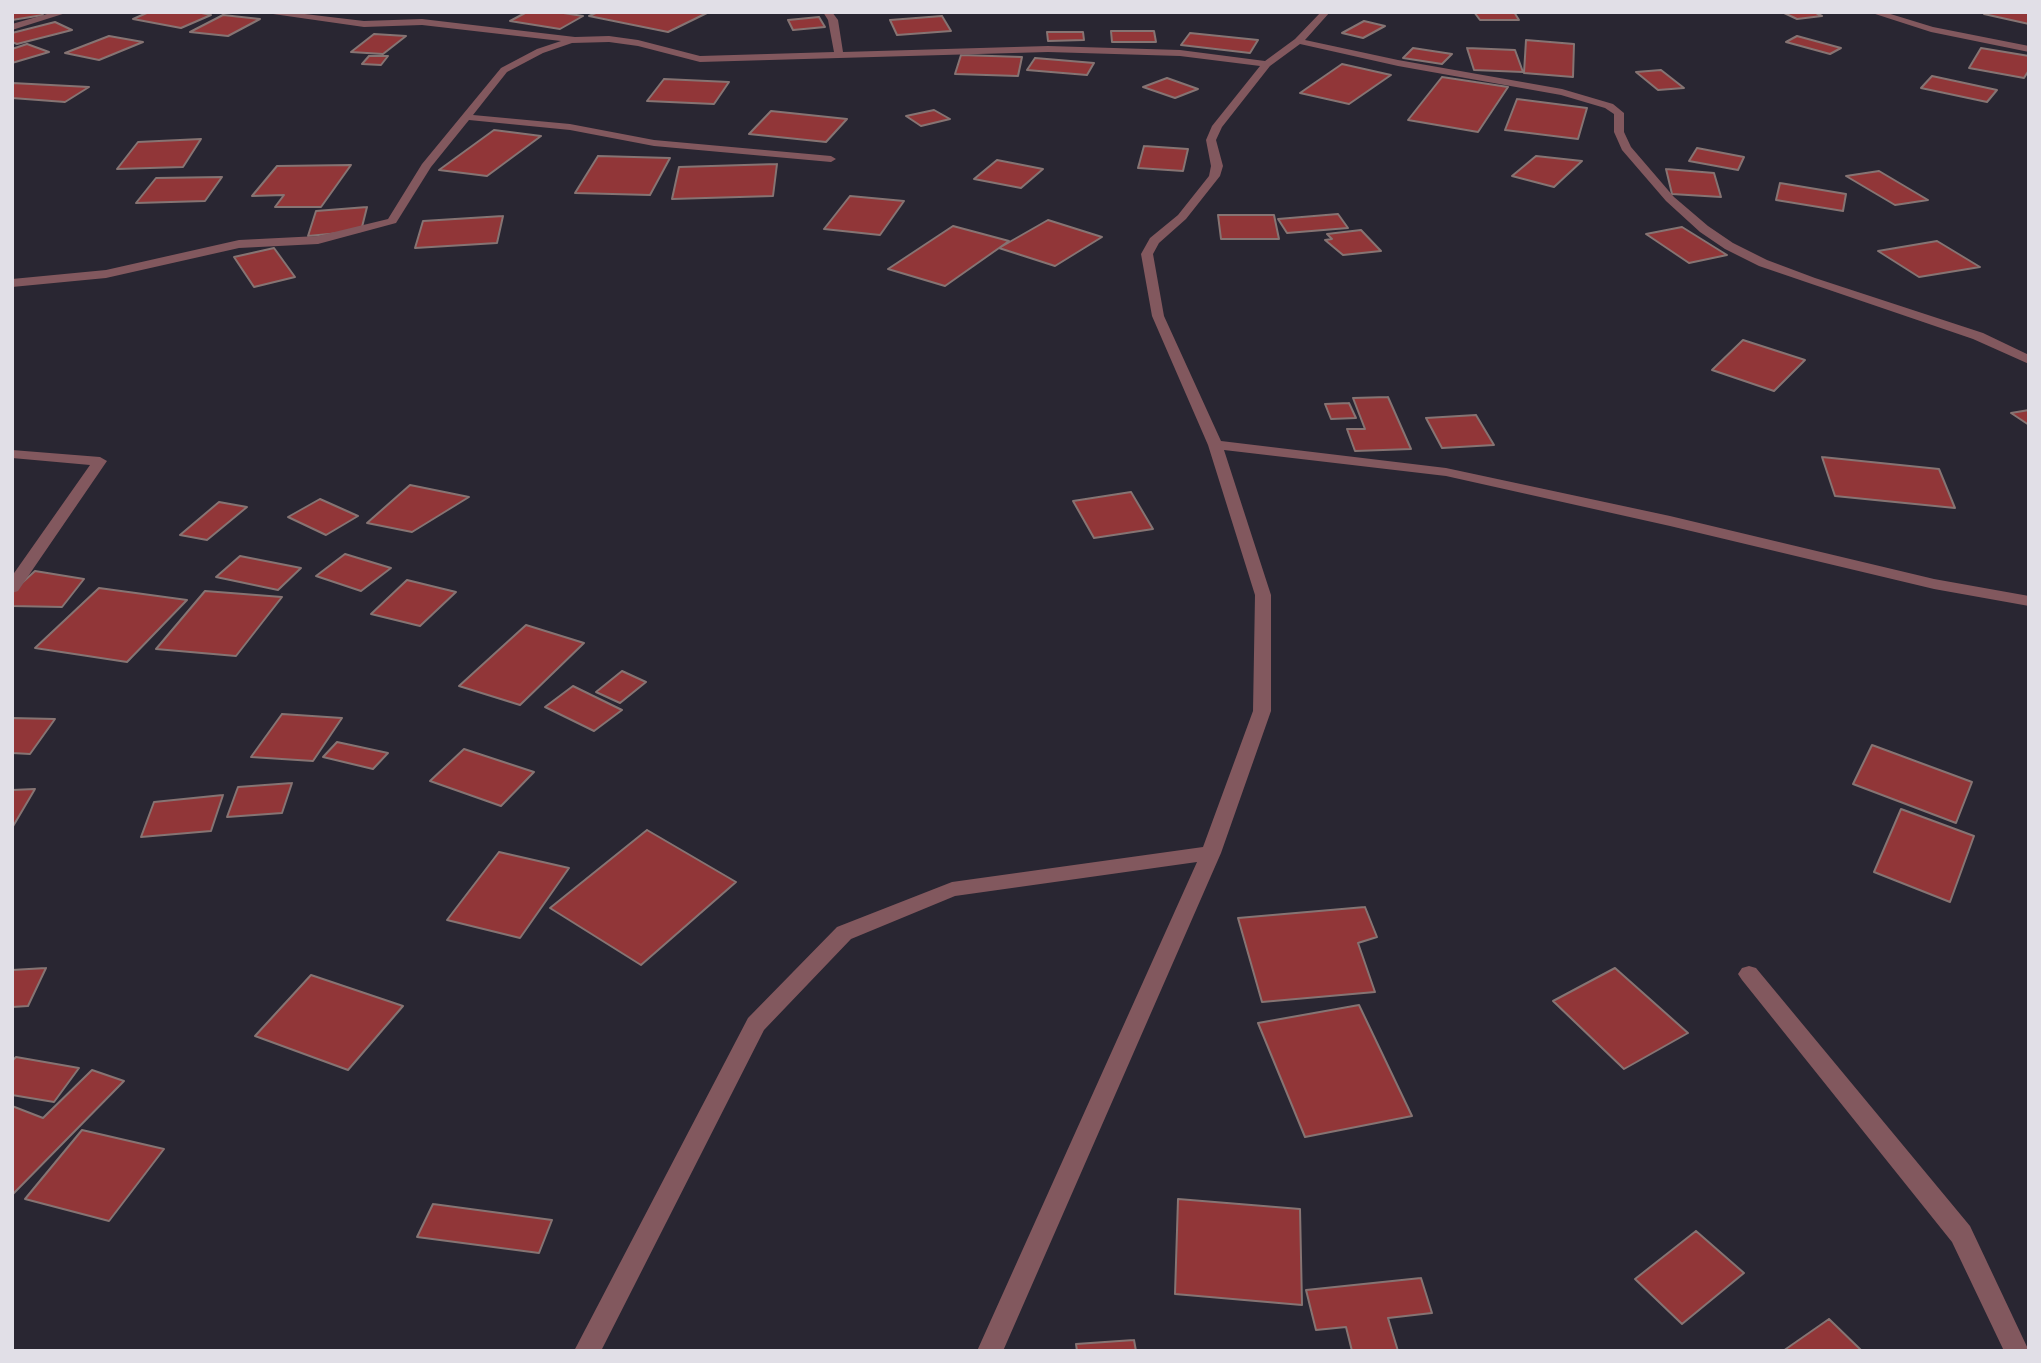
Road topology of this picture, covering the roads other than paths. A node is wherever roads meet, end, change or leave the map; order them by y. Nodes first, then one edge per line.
1 (65, 12) edge
2 (263, 12) edge
3 (425, 12) edge
4 (827, 12) edge
5 (1326, 12) edge
6 (1873, 12) edge
7 (400, 22) junction
8 (12, 27) edge
9 (575, 40) junction
10 (1298, 41) junction
11 (2029, 49) edge
12 (839, 56) junction
13 (1268, 64) junction
14 (466, 117) junction
15 (831, 159) dead end
16 (12, 283) edge
17 (2029, 360) edge
18 (1215, 445) junction
19 (12, 454) edge
20 (12, 588) edge
21 (2029, 601) edge
22 (1211, 853) junction
23 (1749, 974) dead end
24 (587, 1351) edge
25 (990, 1351) edge
26 (2017, 1351) edge

1 - 8 street
2 - 7 street
3 - 7 street
4 - 12 street
5 - 10 street
6 - 11 street
7 - 9 street
9 - 12 street
9 - 14 street
10 - 13 street
10 - 17 street
12 - 13 street
13 - 18 street
14 - 15 street
14 - 16 street
18 - 21 street
18 - 22 street
19 - 20 street
22 - 24 street
22 - 25 street
23 - 26 street

